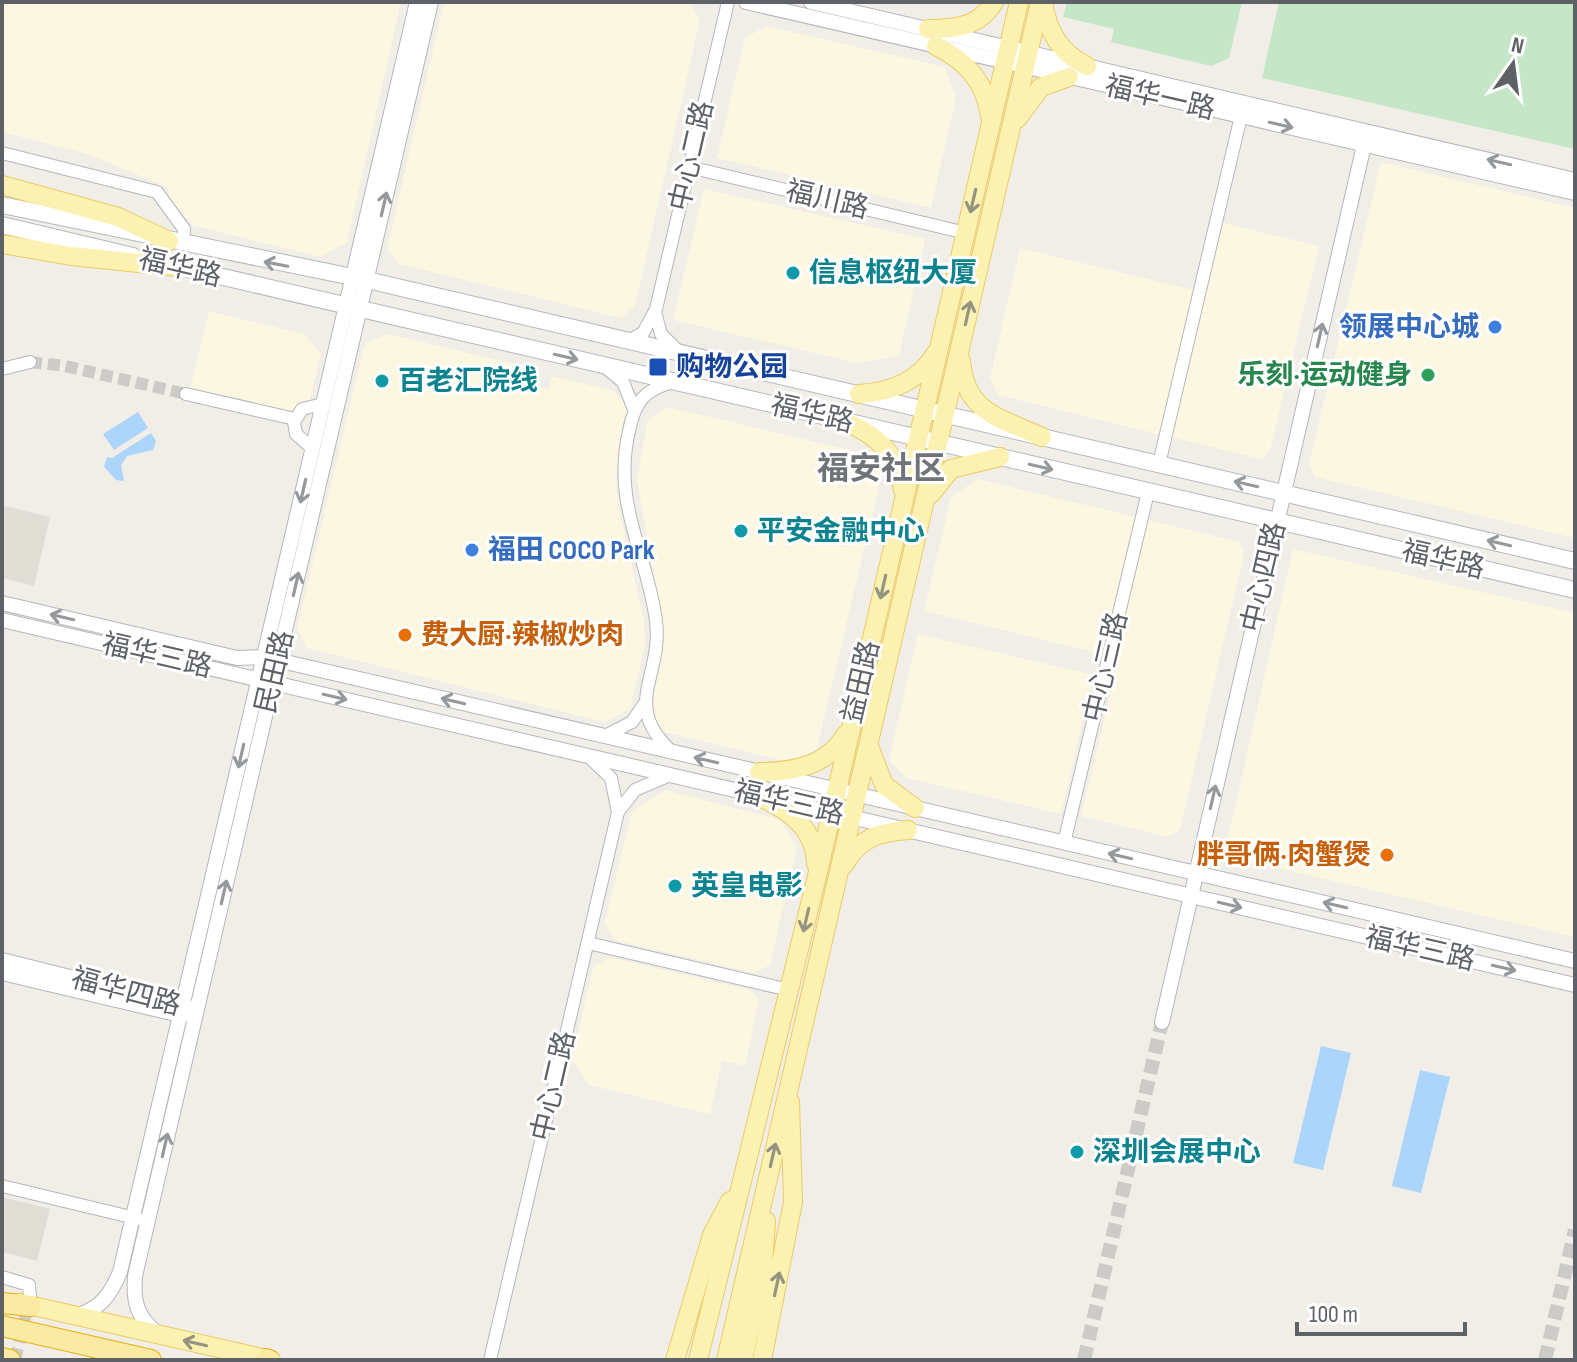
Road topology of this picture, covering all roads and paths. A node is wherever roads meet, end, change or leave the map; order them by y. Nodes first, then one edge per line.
1 (417, 2) edge
2 (431, 2) edge
3 (728, 2) edge
4 (746, 2) edge
5 (811, 2) edge
6 (994, 2) edge
7 (1003, 2) edge
8 (1019, 2) edge
9 (1042, 2) edge
10 (932, 38) junction
11 (1006, 52) junction
12 (1027, 60) junction
13 (1087, 66) junction
14 (1069, 77) junction
15 (1241, 116) junction
16 (991, 125) junction
17 (1011, 128) junction
18 (1366, 138) junction
19 (2, 153) edge
20 (689, 167) junction
21 (1575, 180) edge
22 (2, 185) edge
23 (1575, 193) edge
24 (2, 205) edge
25 (2, 225) edge
26 (966, 233) junction
27 (176, 243) junction
28 (2, 244) edge
29 (178, 267) junction
30 (360, 279) junction
31 (353, 308) junction
32 (656, 309) junction
33 (628, 341) junction
34 (939, 347) junction
35 (960, 349) junction
36 (685, 354) junction
37 (30, 362) tunnel mouth
38 (604, 366) junction
39 (2, 369) edge
40 (673, 382) junction
41 (186, 394) tunnel mouth
42 (859, 394) junction
43 (323, 404) junction
44 (634, 409) junction
45 (924, 410) junction
46 (945, 415) junction
47 (295, 419) junction
48 (844, 421) junction
49 (1042, 437) junction
50 (918, 438) junction
51 (938, 443) junction
52 (313, 449) junction
53 (1000, 457) junction
54 (1159, 464) junction
55 (1148, 492) junction
56 (1284, 493) junction
57 (903, 502) junction
58 (923, 507) junction
59 (1277, 521) junction
60 (1575, 561) edge
61 (1575, 590) edge
62 (2, 603) edge
63 (2, 620) edge
64 (271, 659) junction
65 (266, 681) junction
66 (646, 700) junction
67 (851, 725) junction
68 (605, 736) junction
69 (869, 743) junction
70 (671, 751) junction
71 (586, 756) junction
72 (759, 772) junction
73 (671, 775) junction
74 (837, 790) junction
75 (753, 794) junction
76 (857, 795) junction
77 (915, 808) junction
78 (618, 812) junction
79 (831, 813) junction
80 (852, 817) junction
81 (908, 830) junction
82 (1064, 843) junction
83 (1196, 873) junction
84 (817, 876) junction
85 (837, 882) junction
86 (1191, 896) junction
87 (588, 943) junction
88 (2, 960) edge
89 (1575, 961) edge
90 (2, 973) edge
91 (1575, 985) edge
92 (789, 990) junction
93 (182, 1009) junction
94 (196, 1012) junction
95 (1162, 1022) tunnel mouth
96 (787, 1092) junction
97 (2, 1186) edge
98 (739, 1189) junction
99 (140, 1219) junction
100 (756, 1262) junction
101 (2, 1277) edge
102 (2, 1301) edge
103 (30, 1301) junction
104 (74, 1316) junction
105 (2, 1326) edge
106 (158, 1335) junction
107 (2, 1358) edge
108 (10, 1360) edge
109 (151, 1360) edge
110 (269, 1360) edge
111 (490, 1360) edge
112 (675, 1360) edge
113 (698, 1360) edge
114 (726, 1360) edge
115 (743, 1360) edge
116 (762, 1360) edge

1 - 30 street, 民田路
30 -> 2 street, 民田路
3 - 20 street, 中心二路
4 - 10 street, 福华一路
5 - 10 street, 福华一路
6 - 10 main road
7 - 11 main road
8 - 11 main road, 益田路
9 - 12 main road, 益田路
9 - 13 main road
10 - 11 street, 福华一路
10 - 16 main road
11 - 12 street, 福华一路
11 - 16 main road, 益田路
12 - 13 street, 福华一路
12 - 14 street, 福华一路
12 - 17 main road, 益田路
13 - 18 street, 福华一路
14 - 15 street, 福华一路
14 - 17 main road
15 -> 18 street, 福华一路
15 - 54 street
16 -> 26 main road, 益田路
35 -> 17 main road, 益田路
21 -> 18 street, 福华一路
18 - 23 street, 福华一路
56 -> 18 street, 中心四路
19 - 27 street
20 - 26 street, 福川路
20 - 32 street, 中心二路
22 - 27 main road
24 - 27 main road, 福华路
25 - 29 main road, 福华路
26 - 34 main road, 益田路
30 -> 27 main road, 福华路
28 - 29 main road
29 - 31 main road, 福华路
30 - 31 street, 民田路
30 - 33 main road, 福华路
31 -> 38 main road, 福华路
31 - 43 street, 民田路
64 -> 31 street, 民田路
32 - 33 street, 中心二路
32 - 36 street
33 - 36 main road, 福华路
34 - 42 main road
34 - 45 main road, 益田路
35 - 46 main road, 益田路
35 - 49 main road
36 - 42 main road, 福华路
37 - 39 street
38 - 40 main road, 福华路
38 - 44 street
40 - 44 street
40 - 48 main road, 福华路
41 - 47 street
42 - 45 main road, 福华路
43 - 47 street
43 - 52 street, 民田路
44 - 66 street
45 - 46 main road, 福华路
45 - 50 main road, 益田路
46 - 49 main road, 福华路
46 - 51 main road, 益田路
47 - 52 street
48 - 50 main road, 福华路
48 - 57 main road
49 - 54 main road, 福华路
50 - 51 main road, 福华路
50 - 57 main road, 益田路
51 - 53 main road, 福华路
51 - 58 main road, 益田路
52 -> 64 street, 民田路
53 -> 55 main road, 福华路
53 - 58 main road
56 -> 54 main road, 福华路
55 - 59 main road, 福华路
55 - 82 street, 中心三路
56 - 59 street, 中心四路
60 -> 56 main road, 福华路
57 -> 67 main road, 益田路
58 - 69 main road, 益田路
59 - 61 main road, 福华路
83 -> 59 street, 中心四路
64 -> 62 street, 福华三路
63 - 65 street, 福华三路
64 - 65 street, 民田路
68 -> 64 street, 福华三路
65 -> 71 street, 福华三路
65 -> 93 street, 民田路
94 -> 65 street, 民田路
66 - 68 street
66 - 70 street
67 - 72 main road
67 - 74 main road, 益田路
68 - 70 street, 福华三路
69 - 76 main road, 益田路
69 - 77 main road
72 -> 70 street, 福华三路
71 - 73 street, 福华三路
71 - 78 street, 中心二路
72 - 74 street, 福华三路
73 - 75 street, 福华三路
73 - 78 street
74 - 76 street, 福华三路
74 - 79 main road, 益田路
75 - 79 street, 福华三路
75 - 84 main road
76 - 77 street, 福华三路
76 - 80 main road, 益田路
77 - 82 street, 福华三路
78 - 87 street, 中心二路
79 - 80 street, 福华三路
79 - 84 main road, 益田路
80 - 81 street, 福华三路
80 - 85 main road, 益田路
81 - 85 main road
81 - 86 street, 福华三路
83 -> 82 street, 福华三路
83 - 86 street, 中心四路
89 -> 83 street, 福华三路
84 -> 92 main road, 益田路
85 - 96 main road, 益田路
86 -> 91 street, 福华三路
86 - 95 street, 中心四路
87 - 92 street
87 - 111 street, 中心二路
88 - 93 street, 福华四路
90 - 93 street, 福华四路
92 - 98 main road, 益田路
93 - 94 street, 福华四路
93 - 99 street, 民田路
99 -> 94 street, 民田路
100 -> 96 main road, 益田路
116 -> 96 main road
97 - 99 street
98 - 112 main road
98 - 113 main road, 益田路
99 - 104 street, 民田路
99 - 106 street, 民田路
100 - 114 main road, 益田路
100 - 115 main road
101 - 103 street
102 - 103 highway
103 - 104 main road
104 - 106 main road
105 - 109 highway
110 -> 106 main road
107 - 108 highway

